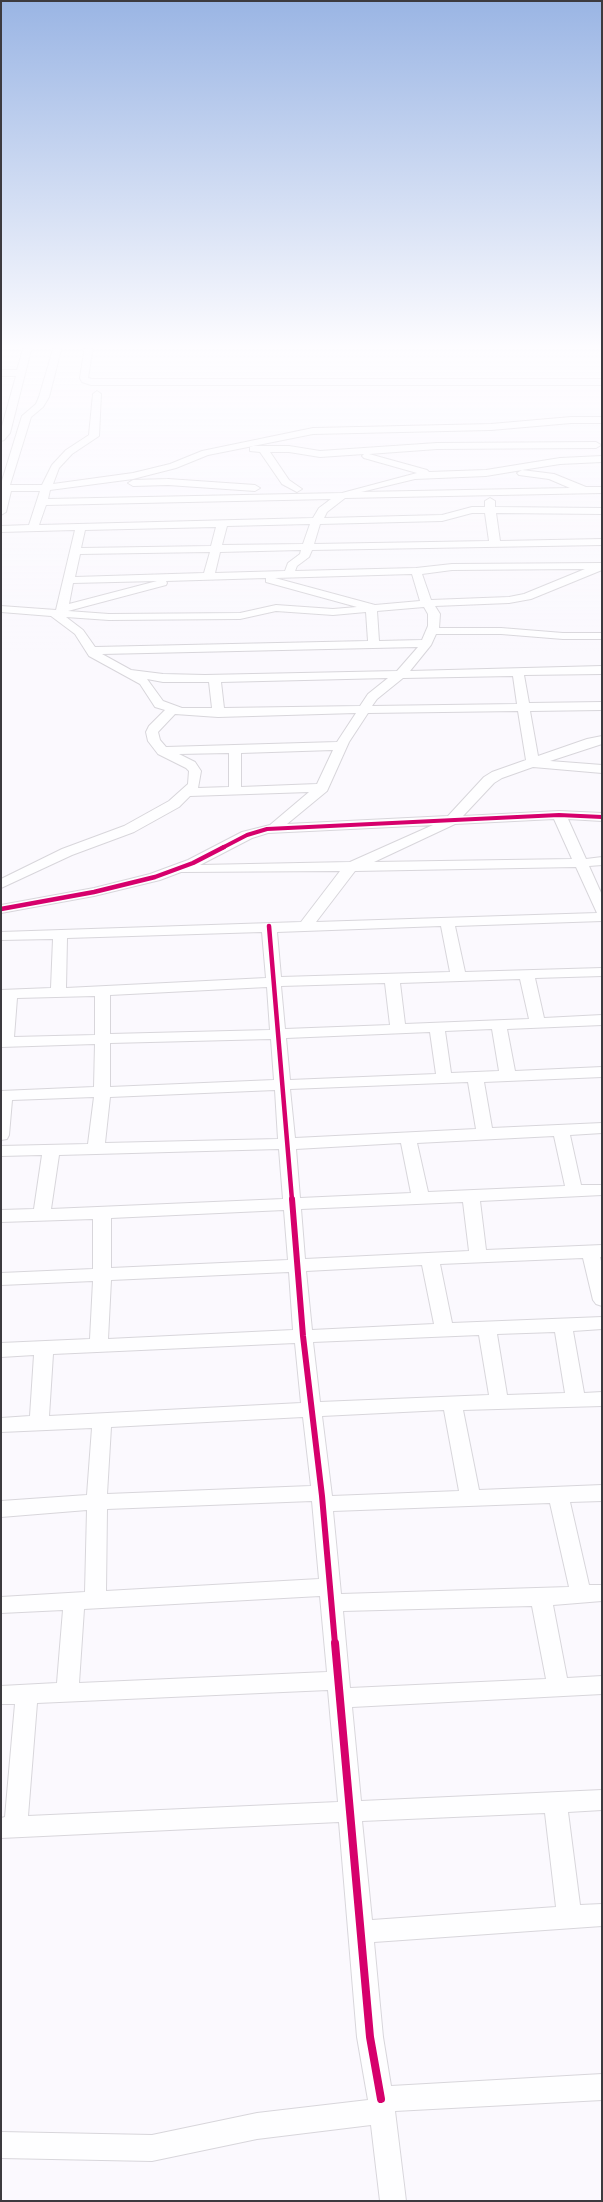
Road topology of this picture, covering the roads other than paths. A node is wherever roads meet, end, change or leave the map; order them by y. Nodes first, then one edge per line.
1 (16, 449) edge
2 (75, 449) edge
3 (225, 449) edge
4 (263, 449) junction
5 (402, 449) edge
6 (598, 449) edge
7 (219, 450) junction
8 (358, 451) joint
9 (341, 452) junction
10 (602, 459) edge
11 (489, 473) junction
12 (435, 474) junction
13 (478, 474) junction
14 (88, 482) junction
15 (382, 482) junction
16 (46, 488) junction
17 (3, 489) edge
18 (298, 489) junction
19 (584, 490) junction
20 (602, 490) edge
21 (490, 493) junction
22 (403, 495) junction
23 (340, 497) junction
24 (186, 499) junction
25 (81, 501) junction
26 (94, 501) junction
27 (41, 502) junction
28 (602, 509) edge
29 (491, 511) junction
30 (1, 512) edge
31 (408, 519) junction
32 (87, 521) junction
33 (317, 521) junction
34 (186, 524) junction
35 (222, 524) junction
36 (1, 529) edge
37 (33, 529) junction
38 (602, 542) edge
39 (495, 544) junction
40 (461, 545) junction
41 (308, 548) junction
42 (215, 550) junction
43 (75, 551) junction
44 (602, 566) edge
45 (434, 569) junction
46 (416, 571) junction
47 (289, 574) junction
48 (255, 575) junction
49 (209, 576) junction
50 (181, 577) junction
51 (70, 580) junction
52 (427, 604) junction
53 (1, 609) edge
54 (372, 609) junction
55 (55, 611) junction
56 (432, 631) junction
57 (602, 636) edge
58 (427, 643) junction
59 (374, 644) junction
60 (90, 651) junction
61 (602, 670) edge
62 (122, 671) junction
63 (518, 672) junction
64 (401, 674) junction
65 (215, 679) junction
66 (602, 706) edge
67 (524, 707) junction
68 (365, 708) junction
69 (172, 710) junction
70 (218, 713) junction
71 (602, 740) edge
72 (341, 746) junction
73 (235, 748) junction
74 (162, 751) junction
75 (533, 763) junction
76 (602, 769) edge
77 (322, 788) junction
78 (236, 790) junction
79 (187, 792) junction
80 (559, 815) junction
81 (602, 817) edge
82 (450, 822) junction
83 (274, 828) junction
84 (602, 861) edge
85 (582, 863) junction
86 (349, 868) junction
87 (178, 869) junction
88 (1, 884) edge
89 (1, 909) edge
90 (602, 910) edge
91 (602, 917) edge
92 (446, 921) junction
93 (306, 925) junction
94 (269, 926) junction
95 (60, 933) junction
96 (1, 936) edge
97 (602, 972) edge
98 (527, 975) junction
99 (458, 976) junction
100 (392, 978) junction
101 (274, 982) junction
102 (103, 991) junction
103 (58, 992) junction
104 (6, 994) edge
105 (602, 1020) edge
106 (537, 1022) junction
107 (499, 1024) junction
108 (437, 1027) junction
109 (398, 1028) junction
110 (278, 1034) junction
111 (103, 1039) junction
112 (4, 1042) edge
113 (602, 1072) edge
114 (508, 1076) junction
115 (444, 1078) junction
116 (475, 1078) junction
117 (282, 1086) junction
118 (102, 1093) junction
119 (3, 1096) edge
120 (602, 1128) edge
121 (561, 1130) junction
122 (485, 1133) junction
123 (1, 1135) edge
124 (408, 1139) junction
125 (288, 1144) junction
126 (96, 1149) junction
127 (51, 1150) junction
128 (1, 1151) edge
129 (602, 1190) edge
130 (574, 1191) junction
131 (470, 1196) junction
132 (420, 1197) junction
133 (292, 1203) junction
134 (102, 1213) junction
135 (42, 1214) junction
136 (1, 1216) edge
137 (596, 1252) edge
138 (478, 1256) junction
139 (430, 1260) junction
140 (298, 1265) junction
141 (102, 1274) junction
142 (1, 1279) edge
143 (602, 1300) edge
144 (602, 1323) edge
145 (563, 1325) junction
146 (487, 1329) junction
147 (444, 1330) junction
148 (303, 1336) junction
149 (99, 1345) junction
150 (44, 1348) junction
151 (1, 1350) edge
152 (602, 1398) edge
153 (576, 1400) junction
154 (499, 1401) junction
155 (452, 1403) junction
156 (313, 1411) junction
157 (102, 1420) junction
158 (39, 1423) junction
159 (1, 1425) edge
160 (602, 1493) edge
161 (558, 1494) junction
162 (470, 1497) junction
163 (322, 1499) junction
164 (97, 1502) junction
165 (1, 1509) edge
166 (602, 1593) edge
167 (581, 1594) junction
168 (329, 1595) junction
169 (541, 1597) junction
170 (95, 1600) junction
171 (74, 1602) junction
172 (1, 1605) edge
173 (602, 1685) edge
174 (558, 1687) junction
175 (338, 1690) junction
176 (67, 1692) junction
177 (27, 1693) junction
178 (1, 1695) edge
179 (602, 1800) edge
180 (555, 1802) junction
181 (349, 1811) junction
182 (8, 1827) edge
183 (602, 1915) edge
184 (568, 1916) junction
185 (360, 1932) junction
186 (602, 2087) edge
187 (382, 2105) junction
188 (1, 2146) edge
189 (394, 2201) edge

1 - 17 street
2 - 16 street
3 - 7 street
4 - 7 street
4 - 9 street
4 - 18 street
5 - 8 street
6 - 10 street
7 - 14 street
8 - 9 street
9 - 12 street
10 - 11 street
11 - 13 street
11 - 19 street
12 - 13 street
12 - 15 street
13 - 21 street
14 - 16 street
14 - 18 street
14 - 25 street
15 - 18 street
15 - 23 street
16 - 17 street
16 - 27 street
17 - 30 street
19 - 20 street
19 - 21 street
19 - 28 street
21 - 22 street
21 - 29 street
22 - 23 street
22 - 31 street
23 - 24 street
23 - 33 street
24 - 26 street
24 - 34 street
25 - 26 street
25 - 27 street
26 - 32 street
27 - 37 street
28 - 29 street
29 - 31 street
29 - 39 street
31 - 33 street
32 - 34 street
32 - 37 street
32 - 43 street
33 - 35 street
33 - 41 street
34 - 35 street
35 - 42 street
36 - 37 street
38 - 39 street
39 - 40 street
40 - 41 street
40 - 45 street
41 - 42 street
41 - 47 street
42 - 43 street
42 - 49 street
43 - 51 street
44 - 45 street
44 - 52 street
45 - 46 street
46 - 47 street
46 - 52 street
47 - 48 street
48 - 49 street
48 - 54 street
49 - 50 street
50 - 51 street
50 - 55 street
51 - 55 street
52 - 54 street
52 - 56 street
53 - 55 street
54 - 55 street
54 - 59 street
55 - 60 street
56 - 57 street
56 - 58 street
58 - 59 street
58 - 64 street
59 - 60 street
60 - 62 street
61 - 63 street
62 - 65 street
62 - 69 street
63 - 64 street
63 - 67 street
64 - 65 street
64 - 68 street
65 - 70 street
66 - 67 street
67 - 68 street
67 - 75 street
68 - 70 street
68 - 72 street
69 - 70 street
69 - 74 street
71 - 75 street
72 - 73 street
72 - 77 street
73 - 74 street
73 - 78 street
74 - 79 street
75 - 76 street
75 - 82 street
77 - 78 street
77 - 83 street
78 - 79 street
79 - 88 street
80 - 81 street
80 - 82 street
80 - 85 street
82 - 83 street
82 - 86 street
83 - 87 street
84 - 85 street
85 - 86 street
85 - 90 street
86 - 87 street
86 - 93 street
87 - 89 street
91 - 92 street
92 - 93 street
92 - 99 street
93 - 94 street
94 - 95 street
94 - 101 street
95 - 96 street
95 - 103 street
97 - 98 street
98 - 99 street
98 - 106 street
99 - 100 street
100 - 101 street
100 - 109 street
101 - 102 street
101 - 110 street
102 - 103 street
102 - 111 street
103 - 104 street
104 - 112 street
105 - 106 street
106 - 107 street
107 - 108 street
107 - 114 street
108 - 109 street
108 - 115 street
109 - 110 street
110 - 111 street
110 - 117 street
111 - 112 street
111 - 118 street
113 - 114 street
114 - 116 street
115 - 116 street
115 - 117 street
116 - 122 street
117 - 118 street
117 - 125 street
118 - 119 street
118 - 126 street
119 - 123 street
120 - 121 street
121 - 122 street
121 - 130 street
122 - 124 street
124 - 125 street
124 - 132 street
125 - 126 street
125 - 133 street
126 - 127 street
127 - 128 street
127 - 135 street
129 - 130 street
130 - 131 street
131 - 132 street
131 - 138 street
132 - 133 street
133 - 134 street
133 - 140 street
134 - 135 street
134 - 141 street
135 - 136 street
137 - 138 street
137 - 143 street
138 - 139 street
139 - 140 street
139 - 147 street
140 - 141 street
140 - 148 street
141 - 142 street
141 - 149 street
144 - 145 street
145 - 146 street
145 - 153 street
146 - 147 street
146 - 154 street
147 - 148 street
148 - 149 street
148 - 156 street
149 - 150 street
150 - 151 street
150 - 158 street
152 - 153 street
153 - 154 street
154 - 155 street
155 - 156 street
155 - 162 street
156 - 157 street
156 - 163 street
157 - 158 street
157 - 164 street
158 - 159 street
160 - 161 street
161 - 162 street
161 - 167 street
162 - 163 street
163 - 164 street
163 - 168 street
164 - 165 street
164 - 170 street
166 - 167 street
167 - 169 street
168 - 169 street
168 - 170 street
168 - 175 street
169 - 174 street
170 - 171 street
171 - 172 street
171 - 176 street
173 - 174 street
174 - 175 street
175 - 176 street
175 - 181 street
176 - 177 street
177 - 178 street
177 - 182 street
179 - 180 street
180 - 181 street
180 - 184 street
181 - 182 street
181 - 185 street
183 - 184 street
184 - 185 street
185 - 187 street
186 - 187 street
187 - 188 street
187 - 189 street

